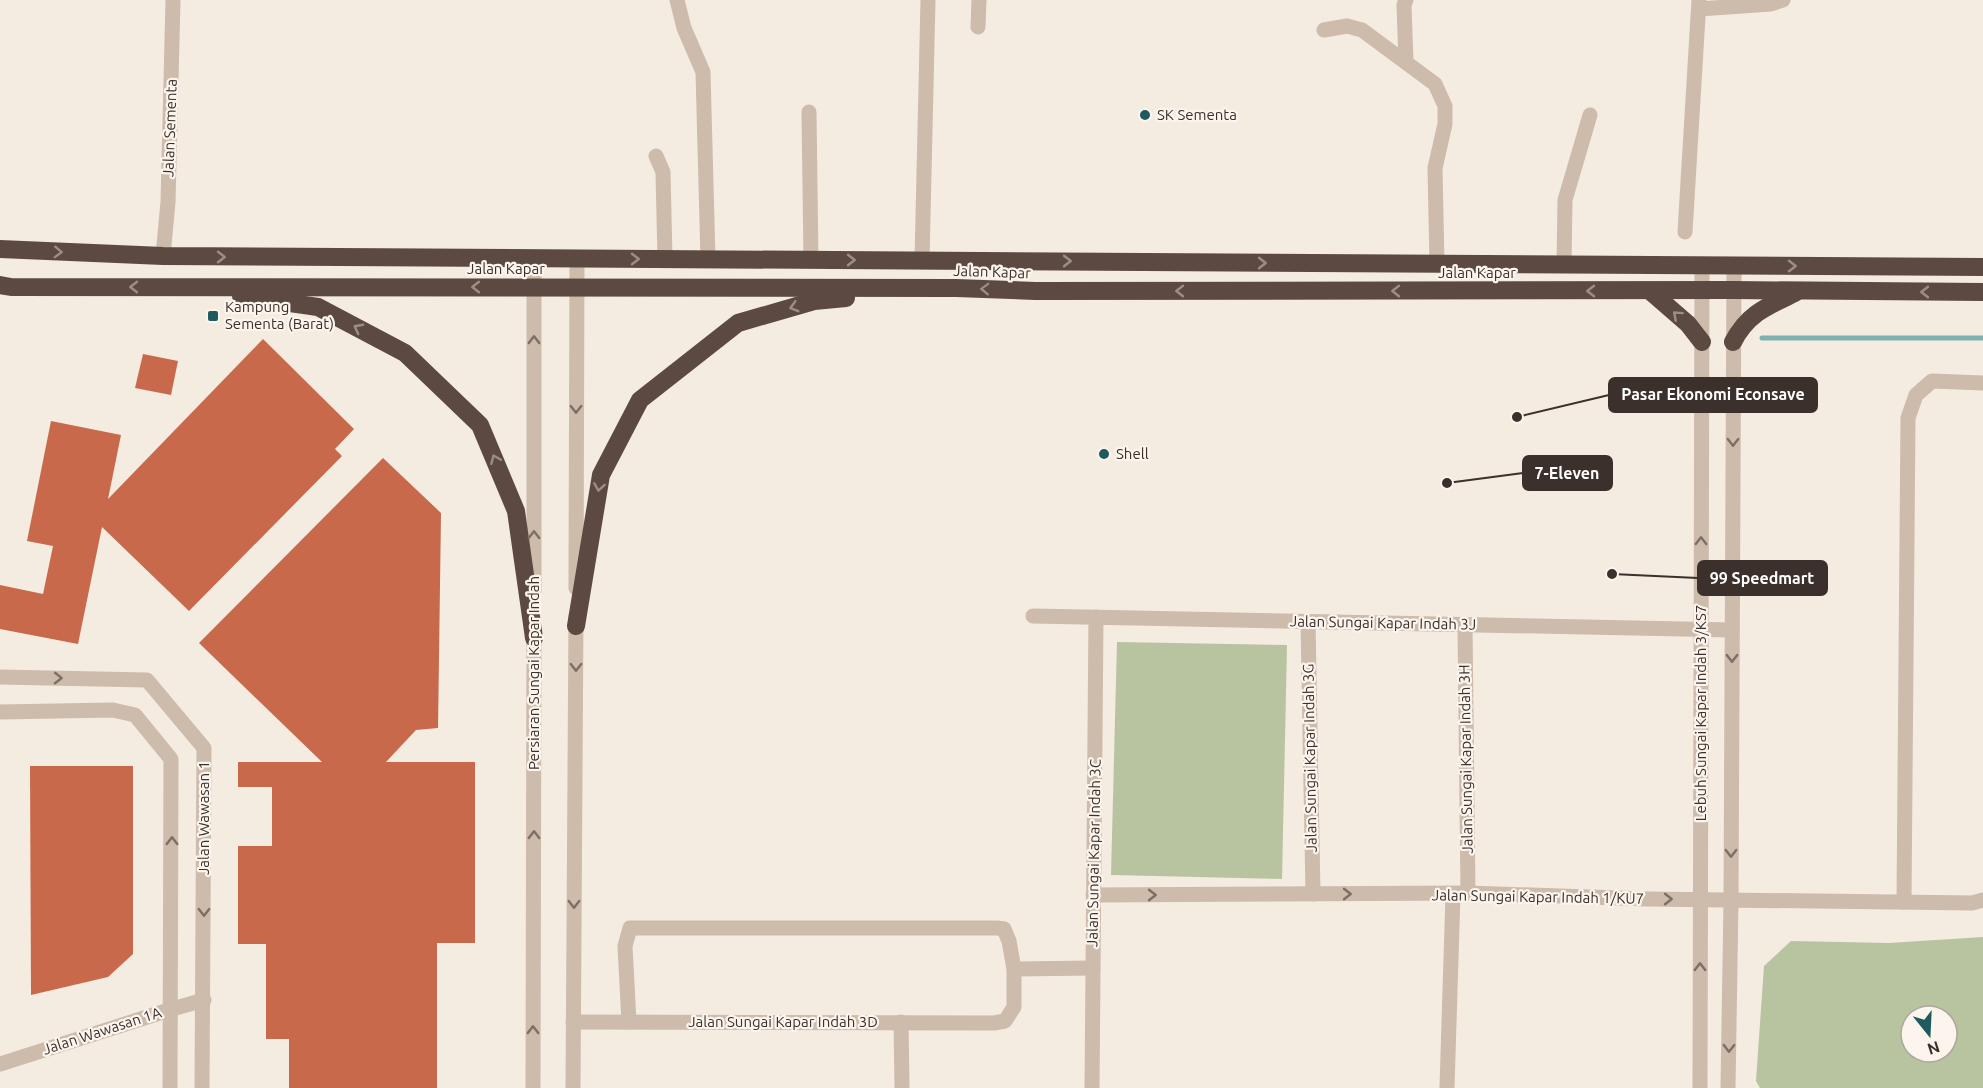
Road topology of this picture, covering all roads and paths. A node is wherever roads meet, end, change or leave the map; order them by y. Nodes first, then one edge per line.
1 (173, 0) edge
2 (677, 0) edge
3 (928, 0) edge
4 (979, 0) edge
5 (1406, 0) edge
6 (1783, 0) edge
7 (1699, 4) edge
8 (978, 27) dead end
9 (1324, 30) dead end
10 (1406, 62) junction
11 (809, 112) dead end
12 (1590, 115) dead end
13 (656, 156) dead end
14 (1685, 232) dead end
15 (0, 249) edge
16 (163, 256) junction
17 (534, 258) junction
18 (577, 258) junction
19 (665, 259) junction
20 (708, 259) junction
21 (811, 260) junction
22 (922, 261) junction
23 (1437, 264) junction
24 (1564, 265) junction
25 (1702, 266) junction
26 (1734, 266) junction
27 (1983, 267) edge
28 (0, 285) edge
29 (175, 287) junction
30 (534, 287) junction
31 (576, 288) junction
32 (956, 288) junction
33 (1733, 290) junction
34 (1650, 291) junction
35 (1702, 291) junction
36 (1800, 291) junction
37 (1983, 292) edge
38 (1702, 342) junction
39 (1733, 342) junction
40 (1983, 383) edge
41 (1034, 616) dead end
42 (1096, 617) junction
43 (1308, 621) junction
44 (1465, 625) junction
45 (576, 626) junction
46 (1701, 629) junction
47 (1732, 630) junction
48 (534, 638) junction
49 (0, 677) edge
50 (0, 712) edge
51 (1313, 894) junction
52 (1461, 894) junction
53 (1093, 896) junction
54 (1701, 899) junction
55 (1731, 900) junction
56 (1983, 900) edge
57 (1904, 902) junction
58 (1093, 968) junction
59 (1014, 969) junction
60 (204, 1000) junction
61 (172, 1009) junction
62 (573, 1022) junction
63 (629, 1022) junction
64 (901, 1022) junction
65 (0, 1064) edge
66 (170, 1088) edge
67 (202, 1088) edge
68 (533, 1088) edge
69 (573, 1088) edge
70 (902, 1088) edge
71 (1092, 1088) edge
72 (1447, 1088) edge
73 (1700, 1088) edge
74 (1728, 1088) edge

1 - 16 street, Jalan Sementa
2 - 20 street
3 - 22 street
4 - 8 street
5 - 10 street
6 - 7 street
7 - 14 street
9 - 10 street
10 - 23 street
11 - 21 street
12 - 24 street
13 - 19 street
15 -> 16 highway, Jalan Kapar
16 -> 17 highway, Jalan Kapar
17 - 18 highway, Jalan Kapar
17 - 30 street, Persiaran Sungai Kapar Indah
18 -> 19 highway, Jalan Kapar
18 - 31 street
19 - 20 highway, Jalan Kapar
20 - 21 highway, Jalan Kapar
21 -> 22 highway, Jalan Kapar
22 -> 23 highway, Jalan Kapar
23 - 24 highway, Jalan Kapar
24 - 25 highway, Jalan Kapar
25 - 26 highway, Jalan Kapar
25 - 35 street, Lebuh Sungai Kapar Indah 3/KS7
26 -> 27 highway, Jalan Kapar
26 - 33 street, Lebuh Sungai Kapar Indah 3/KS7
29 -> 28 highway, Jalan Kapar
30 -> 29 highway, Jalan Kapar
48 -> 29 highway
30 - 31 highway, Jalan Kapar
48 -> 30 street, Persiaran Sungai Kapar Indah
31 - 32 highway, Jalan Kapar
31 -> 45 street
34 -> 32 highway, Jalan Kapar
32 -> 45 highway
33 - 35 highway, Jalan Kapar
33 - 36 highway, Jalan Kapar
33 - 39 street, Lebuh Sungai Kapar Indah 3/KS7
34 - 35 highway, Jalan Kapar
38 -> 34 highway
35 - 38 street, Lebuh Sungai Kapar Indah 3/KS7
37 -> 36 highway, Jalan Kapar
36 - 39 highway
46 -> 38 street, Lebuh Sungai Kapar Indah 3/KS7
39 -> 47 street, Lebuh Sungai Kapar Indah 3/KS7
40 - 57 street
41 - 42 street, Jalan Sungai Kapar Indah 3J
42 - 43 street, Jalan Sungai Kapar Indah 3J
42 - 53 street, Jalan Sungai Kapar Indah 3C
43 - 44 street, Jalan Sungai Kapar Indah 3J
43 - 51 street, Jalan Sungai Kapar Indah 3G
44 - 46 street, Jalan Sungai Kapar Indah 3J
44 - 52 street, Jalan Sungai Kapar Indah 3H
45 -> 62 street
46 - 47 street, Jalan Sungai Kapar Indah 3J
46 - 54 street, Lebuh Sungai Kapar Indah 3/KS7
47 -> 55 street, Lebuh Sungai Kapar Indah 3/KS7
68 -> 48 street, Persiaran Sungai Kapar Indah
49 -> 60 street, Jalan Wawasan 1
61 -> 50 street
51 -> 52 street, Jalan Sungai Kapar Indah 1/KU7
53 -> 51 street, Jalan Sungai Kapar Indah 1/KU7
52 -> 54 street, Jalan Sungai Kapar Indah 1/KU7
52 - 72 street, Jalan Sungai Kapar Indah 3H
53 - 58 street, Jalan Sungai Kapar Indah 3C
54 - 55 street, Jalan Sungai Kapar Indah 1/KU7
73 -> 54 street, Lebuh Sungai Kapar Indah 3/KS7
55 - 57 street, Jalan Sungai Kapar Indah 1/KU7
55 -> 74 street, Lebuh Sungai Kapar Indah 3/KS7
56 - 57 street, Jalan Sungai Kapar Indah 1/KU7
58 - 59 street
58 - 71 street, Jalan Sungai Kapar Indah 3C
59 - 63 street
59 - 64 street, Jalan Sungai Kapar Indah 3D
60 - 61 street, Jalan Wawasan 1A
60 - 67 street, Jalan Wawasan 1
61 - 65 street, Jalan Wawasan 1A
61 - 66 street
62 - 63 street, Jalan Sungai Kapar Indah 3D
62 - 69 street
63 - 64 street, Jalan Sungai Kapar Indah 3D
64 - 70 street

